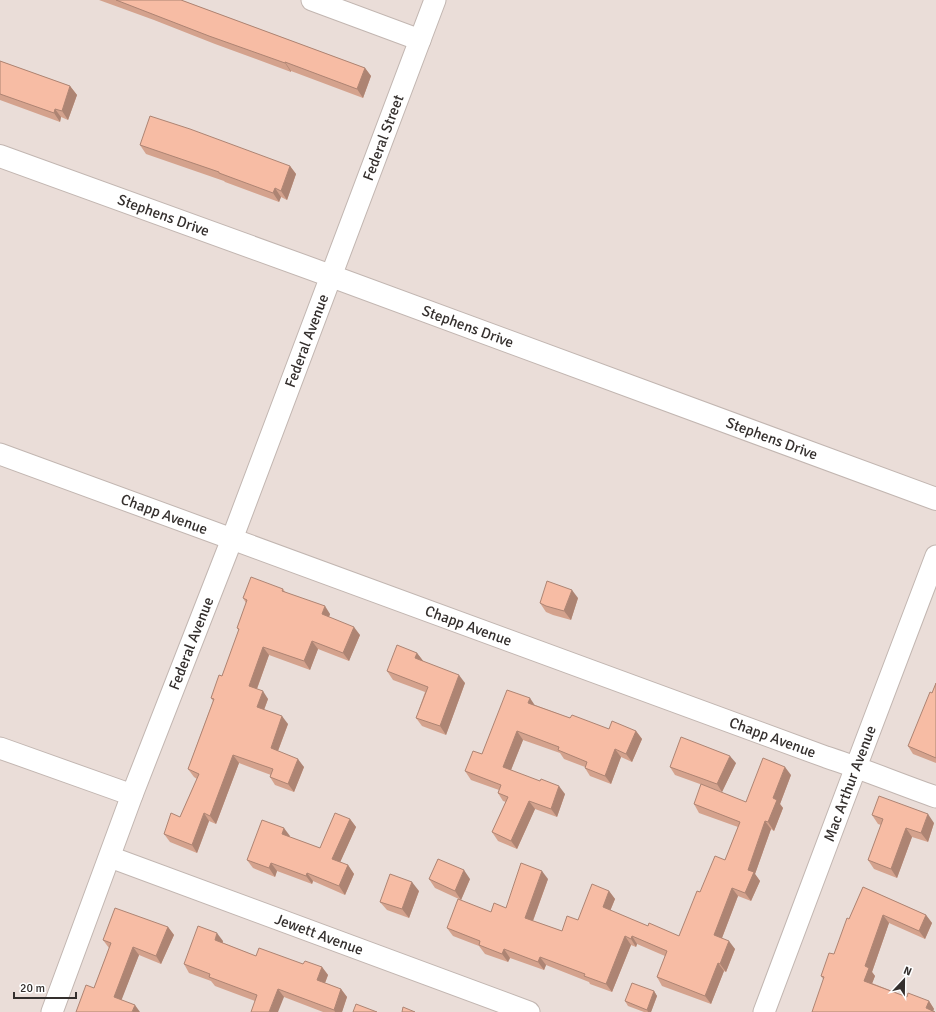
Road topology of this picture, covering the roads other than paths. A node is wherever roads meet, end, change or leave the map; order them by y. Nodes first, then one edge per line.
1 (312, 0) edge
2 (435, 0) edge
3 (420, 40) junction
4 (0, 156) edge
5 (331, 276) junction
6 (0, 454) edge
7 (936, 499) edge
8 (232, 539) junction
9 (936, 556) edge
10 (0, 748) edge
11 (856, 766) junction
12 (132, 795) junction
13 (936, 798) edge
14 (110, 857) junction
15 (52, 1012) edge
16 (529, 1012) edge
17 (764, 1012) edge

1 - 3 street
2 - 3 street, Federal Street
3 - 5 street, Federal Street
4 - 5 street, Stephens Drive
5 - 7 street, Stephens Drive
5 - 8 street, Federal Avenue
6 - 8 street, Chapp Avenue
8 - 11 street, Chapp Avenue
8 - 12 street, Federal Avenue
9 - 11 street, Mac Arthur Avenue
10 - 12 street
11 - 13 street, Chapp Avenue
11 - 17 street, Mac Arthur Avenue
12 - 14 street, Federal Avenue
14 - 15 street, Federal Avenue
14 - 16 street, Jewett Avenue

